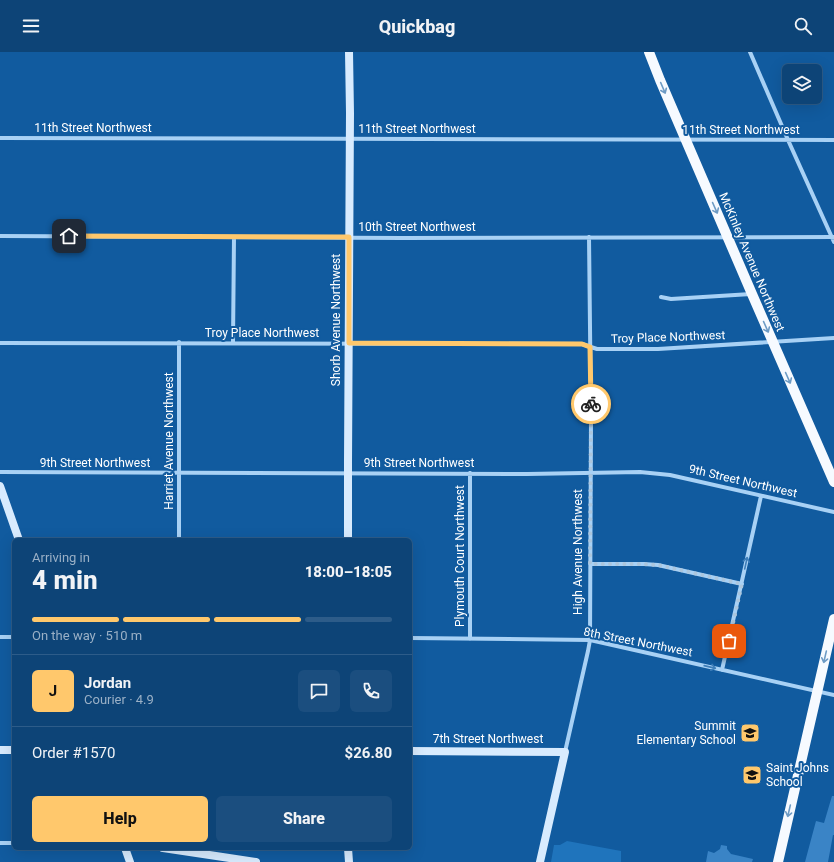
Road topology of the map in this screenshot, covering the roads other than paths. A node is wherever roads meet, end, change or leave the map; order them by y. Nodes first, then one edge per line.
1 (349, 52) edge
2 (649, 52) edge
3 (750, 52) edge
4 (0, 138) edge
5 (350, 138) junction
6 (685, 140) junction
7 (788, 140) junction
8 (834, 140) edge
9 (0, 236) edge
10 (727, 236) junction
11 (234, 237) junction
12 (349, 237) junction
13 (589, 237) junction
14 (833, 237) edge
15 (834, 242) edge
16 (752, 294) junction
17 (661, 297) dead end
18 (834, 338) edge
19 (0, 342) edge
20 (180, 342) junction
21 (773, 342) junction
22 (233, 343) junction
23 (349, 343) junction
24 (590, 347) junction
25 (0, 472) edge
26 (180, 473) junction
27 (348, 473) junction
28 (470, 473) junction
29 (590, 473) junction
30 (834, 482) edge
31 (0, 486) edge
32 (761, 496) junction
33 (834, 512) edge
34 (18, 538) edge
35 (179, 538) edge
36 (348, 538) edge
37 (590, 564) junction
38 (742, 584) junction
39 (834, 619) edge
40 (0, 637) edge
41 (12, 637) edge
42 (412, 638) edge
43 (470, 639) junction
44 (590, 640) junction
45 (722, 670) junction
46 (817, 691) junction
47 (834, 695) edge
48 (0, 750) edge
49 (12, 750) edge
50 (412, 751) edge
51 (565, 752) junction
52 (0, 843) edge
53 (12, 843) edge
54 (126, 850) edge
55 (188, 850) edge
56 (348, 850) edge
57 (201, 851) edge
58 (130, 862) edge
59 (256, 862) edge
60 (348, 862) edge
61 (540, 862) edge
62 (778, 862) edge

1 - 5 street, Shorb Avenue Northwest
2 -> 6 main road, McKinley Avenue Northwest
3 - 7 street
4 - 5 street, 11th Street Northwest
5 - 6 street, 11th Street Northwest
5 - 12 street, Shorb Avenue Northwest
6 - 7 street, 11th Street Northwest
6 -> 10 main road, McKinley Avenue Northwest
7 - 8 street, 11th Street Northwest
7 - 14 street
9 - 11 street, 10th Street Northwest
10 - 13 street, 10th Street Northwest
10 - 14 street, 10th Street Northwest
10 - 16 main road, McKinley Avenue Northwest
11 - 12 street, 10th Street Northwest
11 - 22 street
12 - 13 street, 10th Street Northwest
12 - 23 street, Shorb Avenue Northwest
13 - 24 street, High Avenue Northwest
14 - 15 street
16 - 17 street
16 -> 21 main road, McKinley Avenue Northwest
18 - 21 street, Troy Place Northwest
19 - 20 street, Troy Place Northwest
20 - 22 street, Troy Place Northwest
20 - 26 street, Harriet Avenue Northwest
21 - 24 street, Troy Place Northwest
21 -> 30 main road, McKinley Avenue Northwest
22 - 23 street, Troy Place Northwest
23 - 24 street, Troy Place Northwest
23 - 27 street, Shorb Avenue Northwest
24 - 29 street, High Avenue Northwest
25 - 26 street, 9th Street Northwest
26 - 27 street, 9th Street Northwest
26 - 35 street, Harriet Avenue Northwest
27 - 28 street, 9th Street Northwest
27 - 36 street, Shorb Avenue Northwest
28 - 29 street, 9th Street Northwest
28 - 43 street, Plymouth Court Northwest
29 - 32 street, 9th Street Northwest
29 - 37 street, High Avenue Northwest
31 - 34 street
32 - 33 street, 9th Street Northwest
38 -> 32 street
37 - 38 street
37 - 44 street, High Avenue Northwest
38 - 45 street
39 -> 46 main road
40 - 41 street
42 - 43 street, 8th Street Northwest
43 - 44 street, 8th Street Northwest
44 -> 45 street, 8th Street Northwest
44 - 51 street, High Avenue Northwest
45 - 46 street, 8th Street Northwest
46 - 47 street, 8th Street Northwest
46 -> 62 main road
48 - 49 street
50 - 51 street, 7th Street Northwest
51 - 61 street, High Avenue Northwest
52 - 53 street
54 - 58 street
55 - 57 street
56 - 60 street
57 - 59 street

